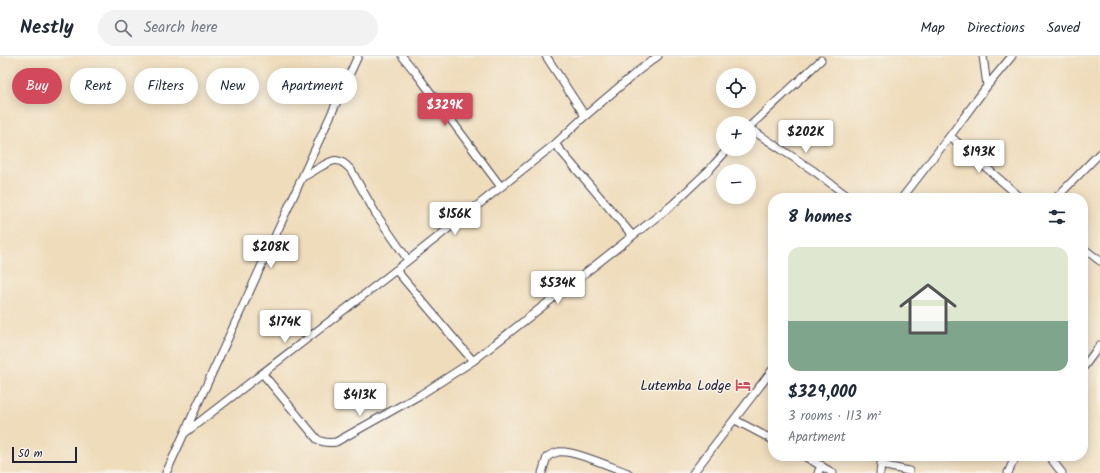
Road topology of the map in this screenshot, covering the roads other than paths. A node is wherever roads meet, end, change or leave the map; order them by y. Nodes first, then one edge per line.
1 (358, 56) edge
2 (402, 56) edge
3 (546, 56) edge
4 (658, 56) edge
5 (982, 56) edge
6 (1012, 56) edge
7 (821, 60) dead end
8 (987, 86) junction
9 (585, 116) junction
10 (756, 121) edge
11 (756, 133) edge
12 (950, 136) junction
13 (555, 144) junction
14 (1100, 153) edge
15 (722, 156) edge
16 (303, 177) junction
17 (501, 187) junction
18 (843, 193) edge
19 (906, 193) edge
20 (1015, 193) edge
21 (1061, 193) edge
22 (632, 235) junction
23 (1088, 252) edge
24 (408, 260) junction
25 (1100, 261) edge
26 (396, 270) junction
27 (1100, 345) edge
28 (473, 361) junction
29 (1088, 361) edge
30 (262, 373) junction
31 (768, 376) edge
32 (735, 420) junction
33 (185, 433) junction
34 (768, 437) edge
35 (812, 461) edge
36 (881, 461) edge
37 (1014, 461) edge
38 (1053, 461) edge
39 (881, 465) junction
40 (821, 466) junction
41 (909, 471) dead end
42 (166, 473) edge
43 (542, 473) edge
44 (628, 473) edge
45 (693, 473) edge
46 (818, 473) edge
47 (833, 473) edge
48 (880, 473) edge
49 (1008, 473) edge
50 (1062, 473) edge

1 - 16 street
2 - 17 street
3 - 9 street
4 - 9 street
5 - 8 street
6 - 8 street
7 - 10 street
8 - 12 street
9 - 13 street
11 - 18 street
12 - 19 street
12 - 20 street
13 - 17 street
13 - 22 street
14 - 21 street
15 - 22 street
16 - 24 street
16 - 33 street
17 - 24 street
22 - 28 street
23 - 25 street
24 - 26 street
26 - 28 street
26 - 30 street
27 - 29 street
28 - 30 street
30 - 33 street
31 - 32 street
32 - 34 street
32 - 45 street
33 - 42 street
35 - 40 street
36 - 39 street
37 - 49 street
38 - 50 street
39 - 41 street
39 - 48 street
40 - 46 street
40 - 47 street
43 - 44 street

